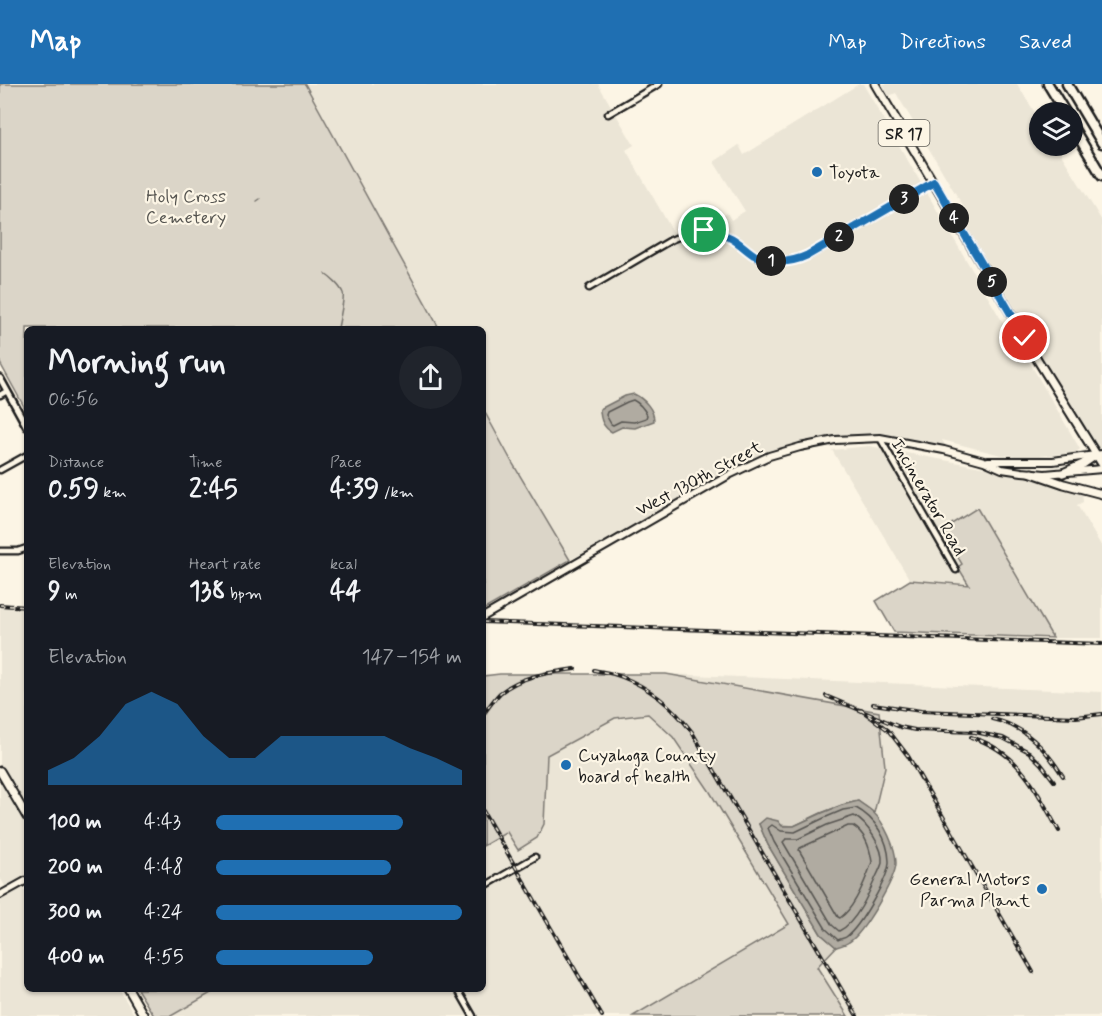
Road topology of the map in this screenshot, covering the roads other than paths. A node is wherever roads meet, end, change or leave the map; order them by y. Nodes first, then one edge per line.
1 (659, 84) edge
2 (875, 84) edge
3 (1048, 84) edge
4 (1067, 84) edge
5 (1059, 102) edge
6 (608, 114) dead end
7 (1085, 114) junction
8 (1102, 138) edge
9 (1102, 143) edge
10 (1083, 144) edge
11 (1102, 176) edge
12 (934, 182) junction
13 (589, 288) dead end
14 (0, 378) edge
15 (8, 391) junction
16 (0, 395) edge
17 (24, 421) edge
18 (880, 438) junction
19 (1099, 454) edge
20 (24, 457) edge
21 (984, 461) junction
22 (1053, 461) junction
23 (1102, 464) edge
24 (1102, 469) edge
25 (0, 470) edge
26 (1032, 473) junction
27 (1052, 473) junction
28 (1063, 473) junction
29 (1102, 494) edge
30 (24, 549) edge
31 (0, 551) edge
32 (956, 570) dead end
33 (486, 615) edge
34 (0, 771) edge
35 (24, 812) edge
36 (535, 857) dead end
37 (24, 882) edge
38 (486, 885) edge
39 (0, 895) edge
40 (130, 992) edge
41 (459, 992) edge
42 (144, 1016) edge
43 (473, 1016) edge

1 - 6 street
2 - 12 main road, SR 17
3 - 5 highway
4 - 7 highway
7 - 8 highway
7 - 9 highway
10 - 11 highway
12 - 13 street
12 - 19 main road, SR 17
14 - 15 street
15 - 16 street
15 - 17 street
18 - 21 main road, West 130th Street
18 - 32 street, Incinerator Road
18 - 33 main road, West 130th Street
19 - 22 main road, West 130th Street
19 - 23 main road, SR 17
19 - 28 main road
20 - 25 street
21 - 22 main road, West 130th Street
21 - 26 main road, West 130th Street
22 - 27 main road
24 - 28 main road, West 130th Street
26 - 27 main road, West 130th Street
26 - 29 main road
27 - 28 main road, West 130th Street
30 - 31 street
34 - 35 main road
36 - 38 street
37 - 39 main road
40 - 42 main road
41 - 43 street

